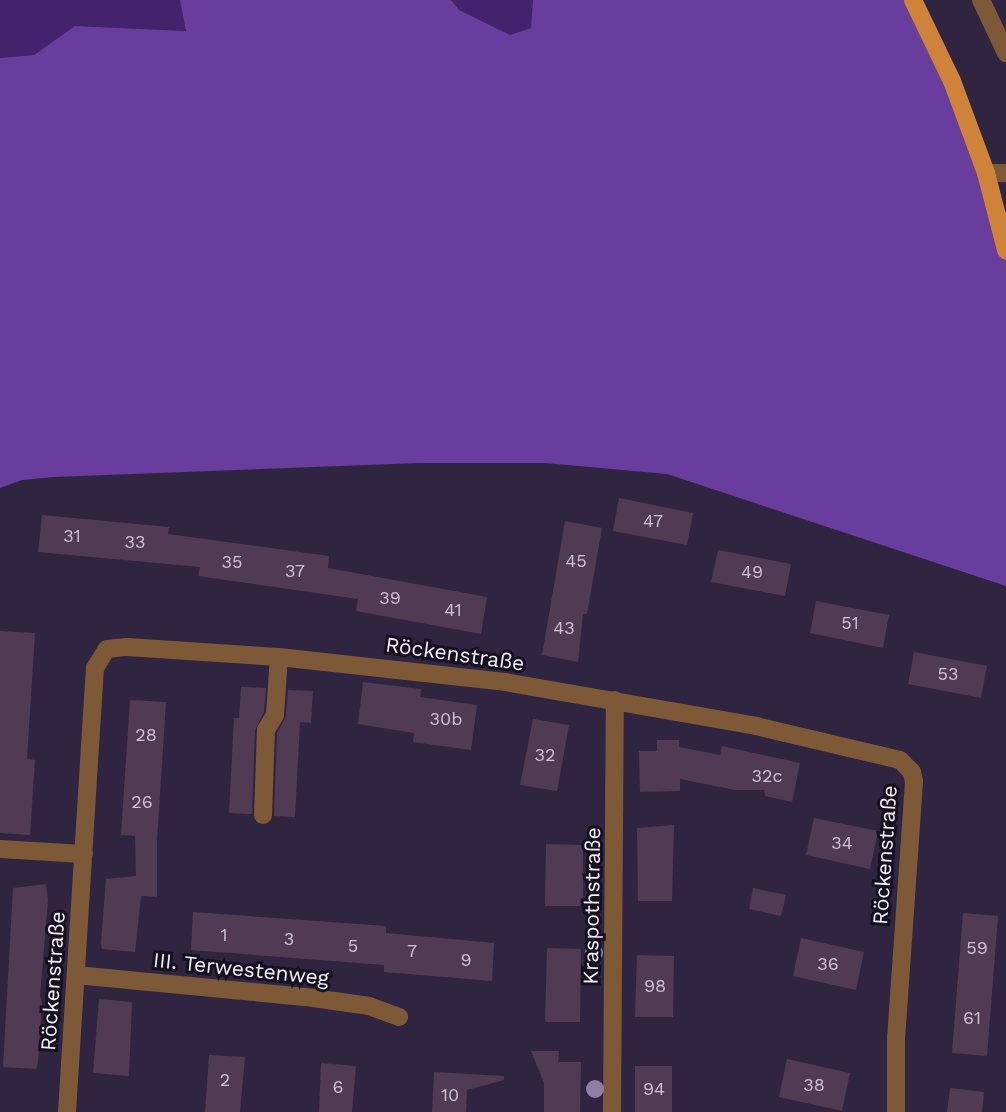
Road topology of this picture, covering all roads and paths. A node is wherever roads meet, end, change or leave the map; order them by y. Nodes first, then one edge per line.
1 (913, 0) edge
2 (981, 0) edge
3 (1006, 52) edge
4 (986, 173) junction
5 (1006, 173) edge
6 (1006, 250) edge
7 (279, 657) junction
8 (615, 700) junction
9 (263, 815) dead end
10 (0, 849) edge
11 (84, 854) junction
12 (76, 975) junction
13 (399, 1017) dead end
14 (67, 1112) edge
15 (612, 1112) edge
16 (896, 1112) edge

1 - 4 main road
2 - 3 street
4 - 5 street
4 - 6 main road
7 - 8 street, Röckenstraße
7 - 9 street
7 - 11 street, Röckenstraße
8 - 15 street, Kraspothstraße
8 - 16 street, Röckenstraße
10 - 11 street
11 - 12 street, Röckenstraße
12 - 13 street, III. Terwestenweg
12 - 14 street, Röckenstraße

